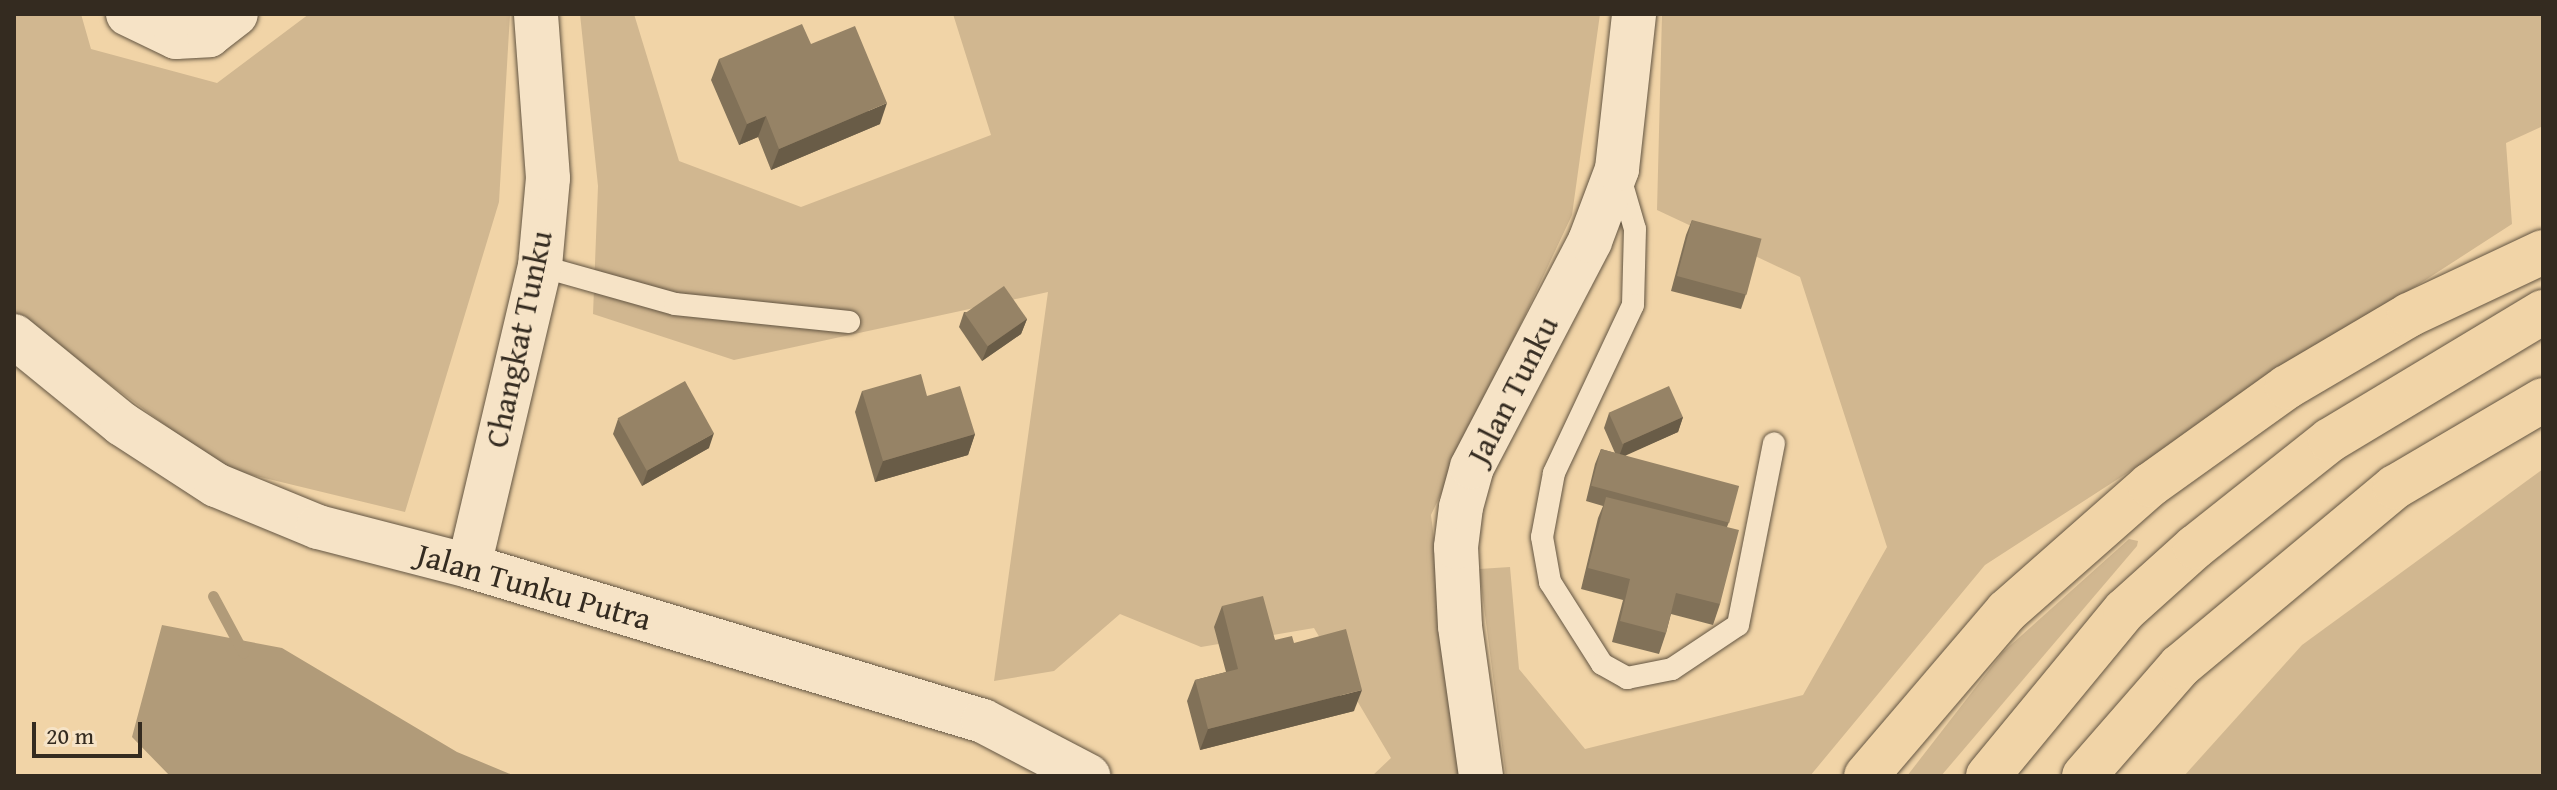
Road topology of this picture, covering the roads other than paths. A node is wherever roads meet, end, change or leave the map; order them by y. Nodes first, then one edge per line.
1 (128, 14) edge
2 (236, 14) edge
3 (536, 14) edge
4 (1634, 14) edge
5 (1617, 169) junction
6 (2543, 252) edge
7 (540, 266) junction
8 (2543, 312) edge
9 (849, 322) dead end
10 (14, 336) edge
11 (2543, 400) edge
12 (1774, 444) dead end
13 (469, 566) junction
14 (1088, 776) edge
15 (1481, 776) edge
16 (1866, 776) edge
17 (1988, 776) edge
18 (2084, 776) edge

1 - 2 street
3 - 7 street, Changkat Tunku
4 - 5 street, Jalan Tunku
5 - 12 lane
5 - 15 street, Jalan Tunku
6 - 16 main road
7 - 9 lane
7 - 13 street, Changkat Tunku
8 - 17 main road
10 - 13 street, Jalan Tunku Putra
11 - 18 main road
13 - 14 street, Jalan Tunku Putra

